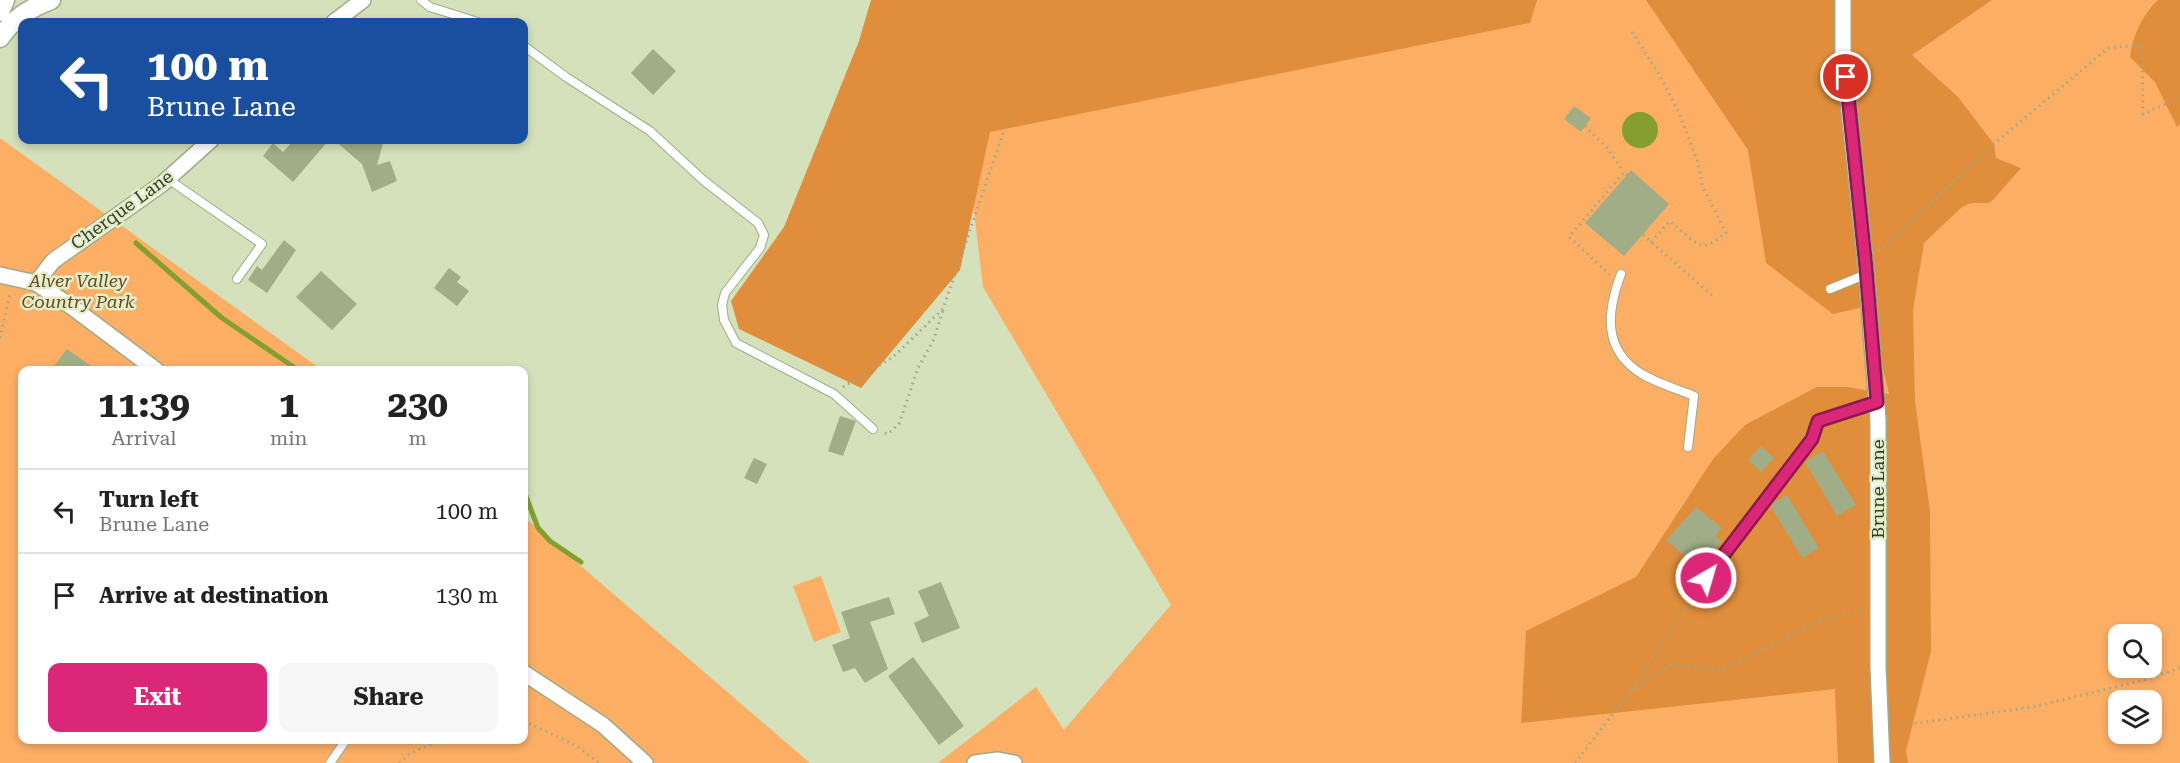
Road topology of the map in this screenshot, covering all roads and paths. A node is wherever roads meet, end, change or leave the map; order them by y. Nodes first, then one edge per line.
1 (5, 0) edge
2 (51, 0) edge
3 (363, 0) edge
4 (421, 0) edge
5 (1843, 0) edge
6 (0, 12) edge
7 (18, 18) edge
8 (18, 18) edge
9 (338, 18) edge
10 (465, 18) edge
11 (1632, 32) dead end
12 (0, 38) edge
13 (528, 49) edge
14 (2180, 98) edge
15 (1010, 113) dead end
16 (1585, 126) dead end
17 (207, 144) edge
18 (168, 179) junction
19 (1642, 235) dead end
20 (1651, 242) junction
21 (1866, 267) junction
22 (8, 277) edge
23 (1619, 278) joint
24 (237, 279) dead end
25 (36, 283) junction
26 (1830, 289) dead end
27 (1714, 297) dead end
28 (944, 309) junction
29 (0, 338) edge
30 (151, 366) edge
31 (830, 392) junction
32 (1877, 402) junction
33 (873, 429) joint
34 (1688, 447) dead end
35 (1706, 578) joint
36 (1878, 607) junction
37 (2180, 668) edge
38 (528, 676) edge
39 (1630, 692) junction
40 (528, 723) edge
41 (1880, 729) junction
42 (343, 744) edge
43 (431, 744) edge
44 (330, 763) edge
45 (399, 763) edge
46 (599, 763) edge
47 (645, 763) edge
48 (975, 763) edge
49 (1014, 763) edge
50 (1575, 763) edge
51 (1882, 763) edge

1 - 6 street
2 - 7 street
3 - 9 street
4 - 10 lane
5 - 21 street, Brune Lane
8 - 12 street
11 - 20 path
13 - 31 lane
14 - 21 path
15 - 28 path
16 - 23 path
17 - 18 street, Cherque Lane
18 - 24 lane
18 - 25 street, Cherque Lane
19 - 20 path
20 - 27 path
21 - 26 lane
21 - 32 street, Brune Lane
22 - 25 street
22 - 29 path
23 - 34 lane
25 - 30 street
28 - 31 path
28 - 33 path
31 - 33 lane
32 - 35 lane
32 - 36 street, Brune Lane
35 - 39 path
36 - 39 path
36 - 41 street, Brune Lane
37 - 41 path
38 - 47 street
39 - 50 path
40 - 46 path
41 - 51 street, Brune Lane
42 - 44 lane
43 - 45 path
48 - 49 street

